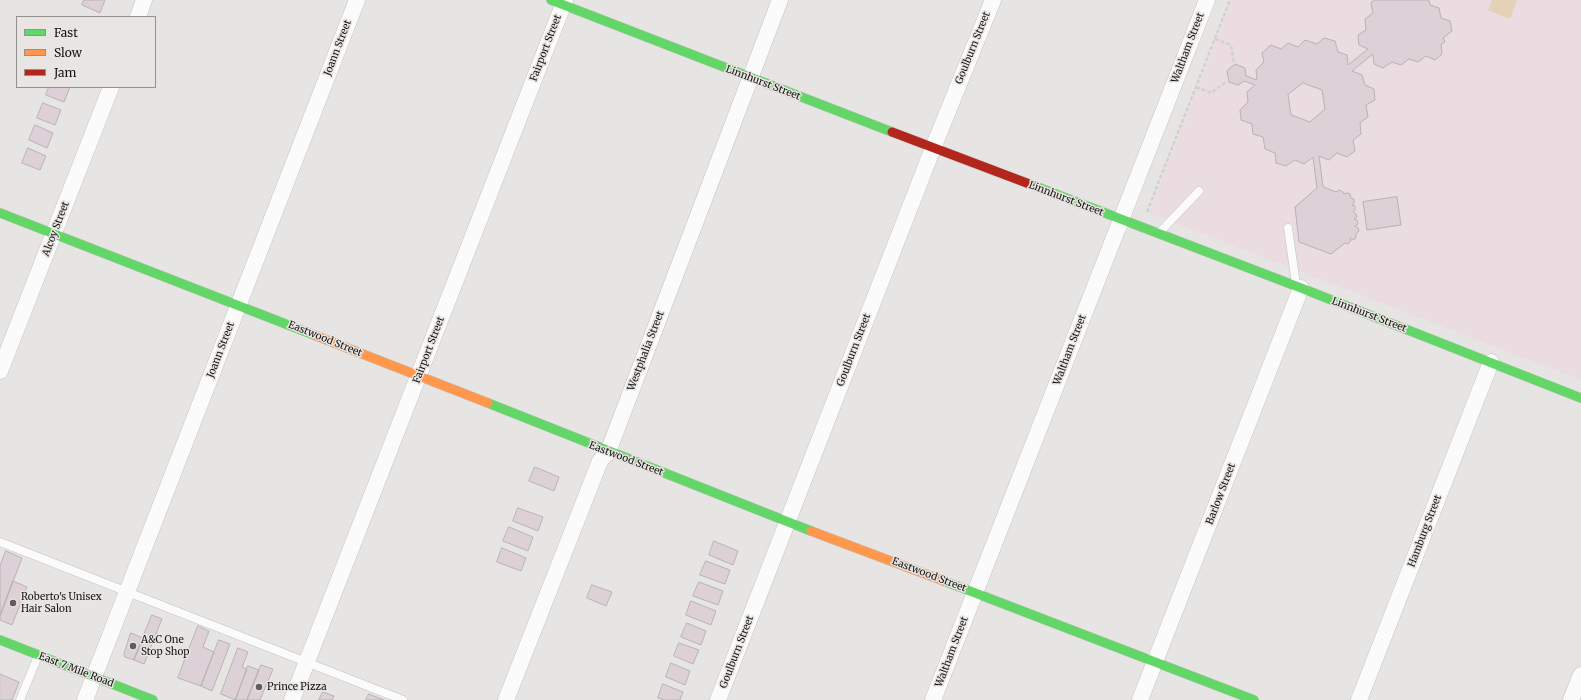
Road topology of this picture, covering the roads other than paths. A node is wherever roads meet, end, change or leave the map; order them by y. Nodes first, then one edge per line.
1 (144, 0) edge
2 (357, 0) edge
3 (780, 0) edge
4 (993, 0) edge
5 (1206, 0) edge
6 (560, 2) edge
7 (138, 16) edge
8 (749, 78) junction
9 (110, 88) edge
10 (933, 148) junction
11 (1199, 191) dead end
12 (0, 213) edge
13 (1121, 220) junction
14 (1288, 228) dead end
15 (54, 234) junction
16 (1158, 234) junction
17 (1298, 287) junction
18 (239, 305) junction
19 (1491, 362) junction
20 (0, 371) edge
21 (418, 377) junction
22 (1581, 398) edge
23 (608, 452) junction
24 (788, 522) junction
25 (0, 542) edge
26 (127, 592) junction
27 (975, 592) junction
28 (0, 640) edge
29 (38, 655) junction
30 (1155, 662) junction
31 (307, 663) junction
32 (1581, 675) edge
33 (94, 677) junction
34 (20, 700) edge
35 (85, 700) edge
36 (153, 700) edge
37 (292, 700) edge
38 (403, 700) edge
39 (506, 700) edge
40 (718, 700) edge
41 (933, 700) edge
42 (1140, 700) edge
43 (1254, 700) edge
44 (1358, 700) edge
45 (1571, 700) edge

1 - 7 street
2 - 18 street, Joann Street
3 - 8 street, Westphalia Street
4 - 10 street, Goulburn Street
5 - 13 street, Waltham Street
6 - 8 street, Linnhurst Street
6 - 21 street, Fairport Street
8 - 10 street, Linnhurst Street
8 - 23 street, Westphalia Street
9 - 15 street, Alcoy Street
10 - 13 street, Linnhurst Street
10 - 24 street, Goulburn Street
11 - 16 lane
12 - 15 street, Eastwood Street
13 - 16 street, Linnhurst Street
13 - 27 street, Waltham Street
14 - 17 lane
15 - 18 street, Eastwood Street
15 - 20 street, Alcoy Street
16 - 17 street, Linnhurst Street
17 - 19 street, Linnhurst Street
17 - 30 street, Barlow Street
18 - 21 street, Eastwood Street
18 - 26 street, Joann Street
19 - 22 street, Linnhurst Street
19 - 44 street, Hamburg Street
21 - 23 street, Eastwood Street
21 - 31 street, Fairport Street
23 - 24 street, Eastwood Street
23 - 39 street, Westphalia Street
24 - 27 street, Eastwood Street
24 - 40 street, Goulburn Street
25 - 26 lane
26 - 31 lane
26 - 33 street, Joann Street
27 - 30 street, Eastwood Street
27 - 41 street, Waltham Street
28 - 29 street, East 7 Mile Road
29 - 33 street, East 7 Mile Road
29 - 34 lane
30 - 42 street, Barlow Street
30 - 43 street, Eastwood Street
31 - 37 street, Fairport Street
31 - 38 lane
32 - 45 street
33 - 35 street, Joann Street
33 - 36 street, East 7 Mile Road

